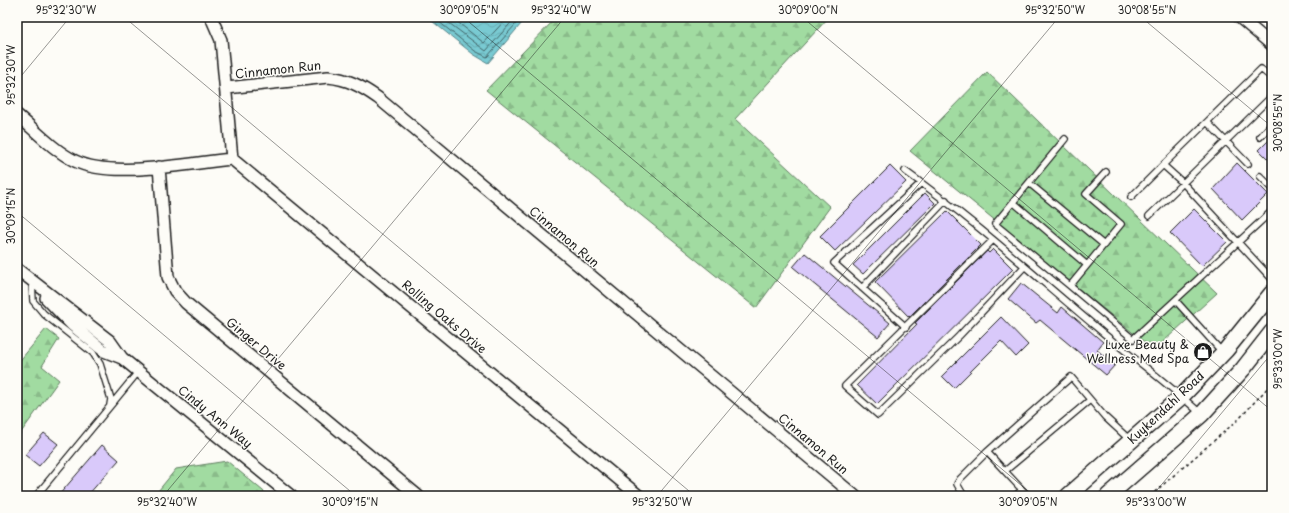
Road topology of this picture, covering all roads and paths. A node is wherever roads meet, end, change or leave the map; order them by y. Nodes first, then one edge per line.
1 (211, 17) edge
2 (1239, 17) edge
3 (1272, 45) edge
4 (1272, 78) edge
5 (227, 88) junction
6 (1272, 96) edge
7 (17, 115) edge
8 (1207, 122) junction
9 (1272, 124) edge
10 (1260, 137) dead end
11 (1065, 139) dead end
12 (1226, 141) junction
13 (232, 159) junction
14 (1248, 164) dead end
15 (1163, 165) junction
16 (159, 167) junction
17 (905, 171) dead end
18 (1106, 172) dead end
19 (1260, 176) dead end
20 (1029, 182) junction
21 (921, 183) junction
22 (1183, 183) junction
23 (1272, 188) edge
24 (1131, 197) dead end
25 (946, 200) junction
26 (1013, 202) junction
27 (1272, 211) edge
28 (1149, 216) dead end
29 (993, 240) junction
30 (1239, 243) junction
31 (1104, 245) junction
32 (1087, 265) junction
33 (1024, 267) junction
34 (17, 269) edge
35 (1272, 279) edge
36 (32, 281) junction
37 (1070, 286) junction
38 (862, 288) junction
39 (1272, 293) edge
40 (1176, 301) junction
41 (79, 316) junction
42 (72, 325) junction
43 (906, 327) junction
44 (1272, 332) edge
45 (1223, 353) junction
46 (122, 358) junction
47 (139, 371) junction
48 (1272, 383) edge
49 (1182, 396) junction
50 (1090, 400) junction
51 (109, 409) junction
52 (1202, 414) junction
53 (1131, 441) junction
54 (987, 452) junction
55 (1005, 471) junction
56 (1022, 490) junction
57 (36, 496) edge
58 (290, 496) edge
59 (418, 496) edge
60 (639, 496) edge
61 (855, 496) edge
62 (964, 496) edge
63 (1015, 496) edge
64 (1028, 496) edge
65 (1068, 496) edge
66 (1108, 496) edge
67 (1150, 496) edge

1 - 5 street
2 - 3 street
4 - 8 lane
5 - 13 street
5 - 61 street, Cinnamon Run
6 - 12 lane
7 - 16 street
8 - 12 lane
8 - 15 lane
9 - 10 lane
11 - 20 lane
12 - 14 lane
12 - 22 lane
13 - 16 street
13 - 60 street, Rolling Oaks Drive
15 - 22 lane
15 - 24 lane
16 - 59 street, Ginger Drive
17 - 21 lane
18 - 31 lane
19 - 23 lane
20 - 26 lane
20 - 31 lane
21 - 25 lane
21 - 38 lane
22 - 28 lane
22 - 30 lane
25 - 29 lane
25 - 38 lane
26 - 32 lane
26 - 37 lane
27 - 30 lane
29 - 33 lane
29 - 43 lane
30 - 35 lane
30 - 40 lane
31 - 32 lane
32 - 37 lane
33 - 43 lane
33 - 49 lane
34 - 36 street, Cindy Ann Way
36 - 41 street, Cindy Ann Way
36 - 42 street, Cindy Ann Way
36 - 51 lane
37 - 40 lane
38 - 43 lane
39 - 45 main road, Kuykendahl Road
40 - 45 lane
41 - 42 lane
41 - 46 street, Cindy Ann Way
42 - 46 street, Cindy Ann Way
44 - 52 main road
45 - 49 main road, Kuykendahl Road
46 - 47 street, Cindy Ann Way
47 - 51 lane
47 - 58 street, Cindy Ann Way
48 - 67 path
49 - 52 lane
49 - 53 main road, Kuykendahl Road
50 - 53 lane
50 - 54 lane
50 - 55 lane
51 - 57 lane
52 - 66 main road
53 - 65 main road, Kuykendahl Road
54 - 55 lane
54 - 62 lane
55 - 56 lane
56 - 63 lane
56 - 64 lane

